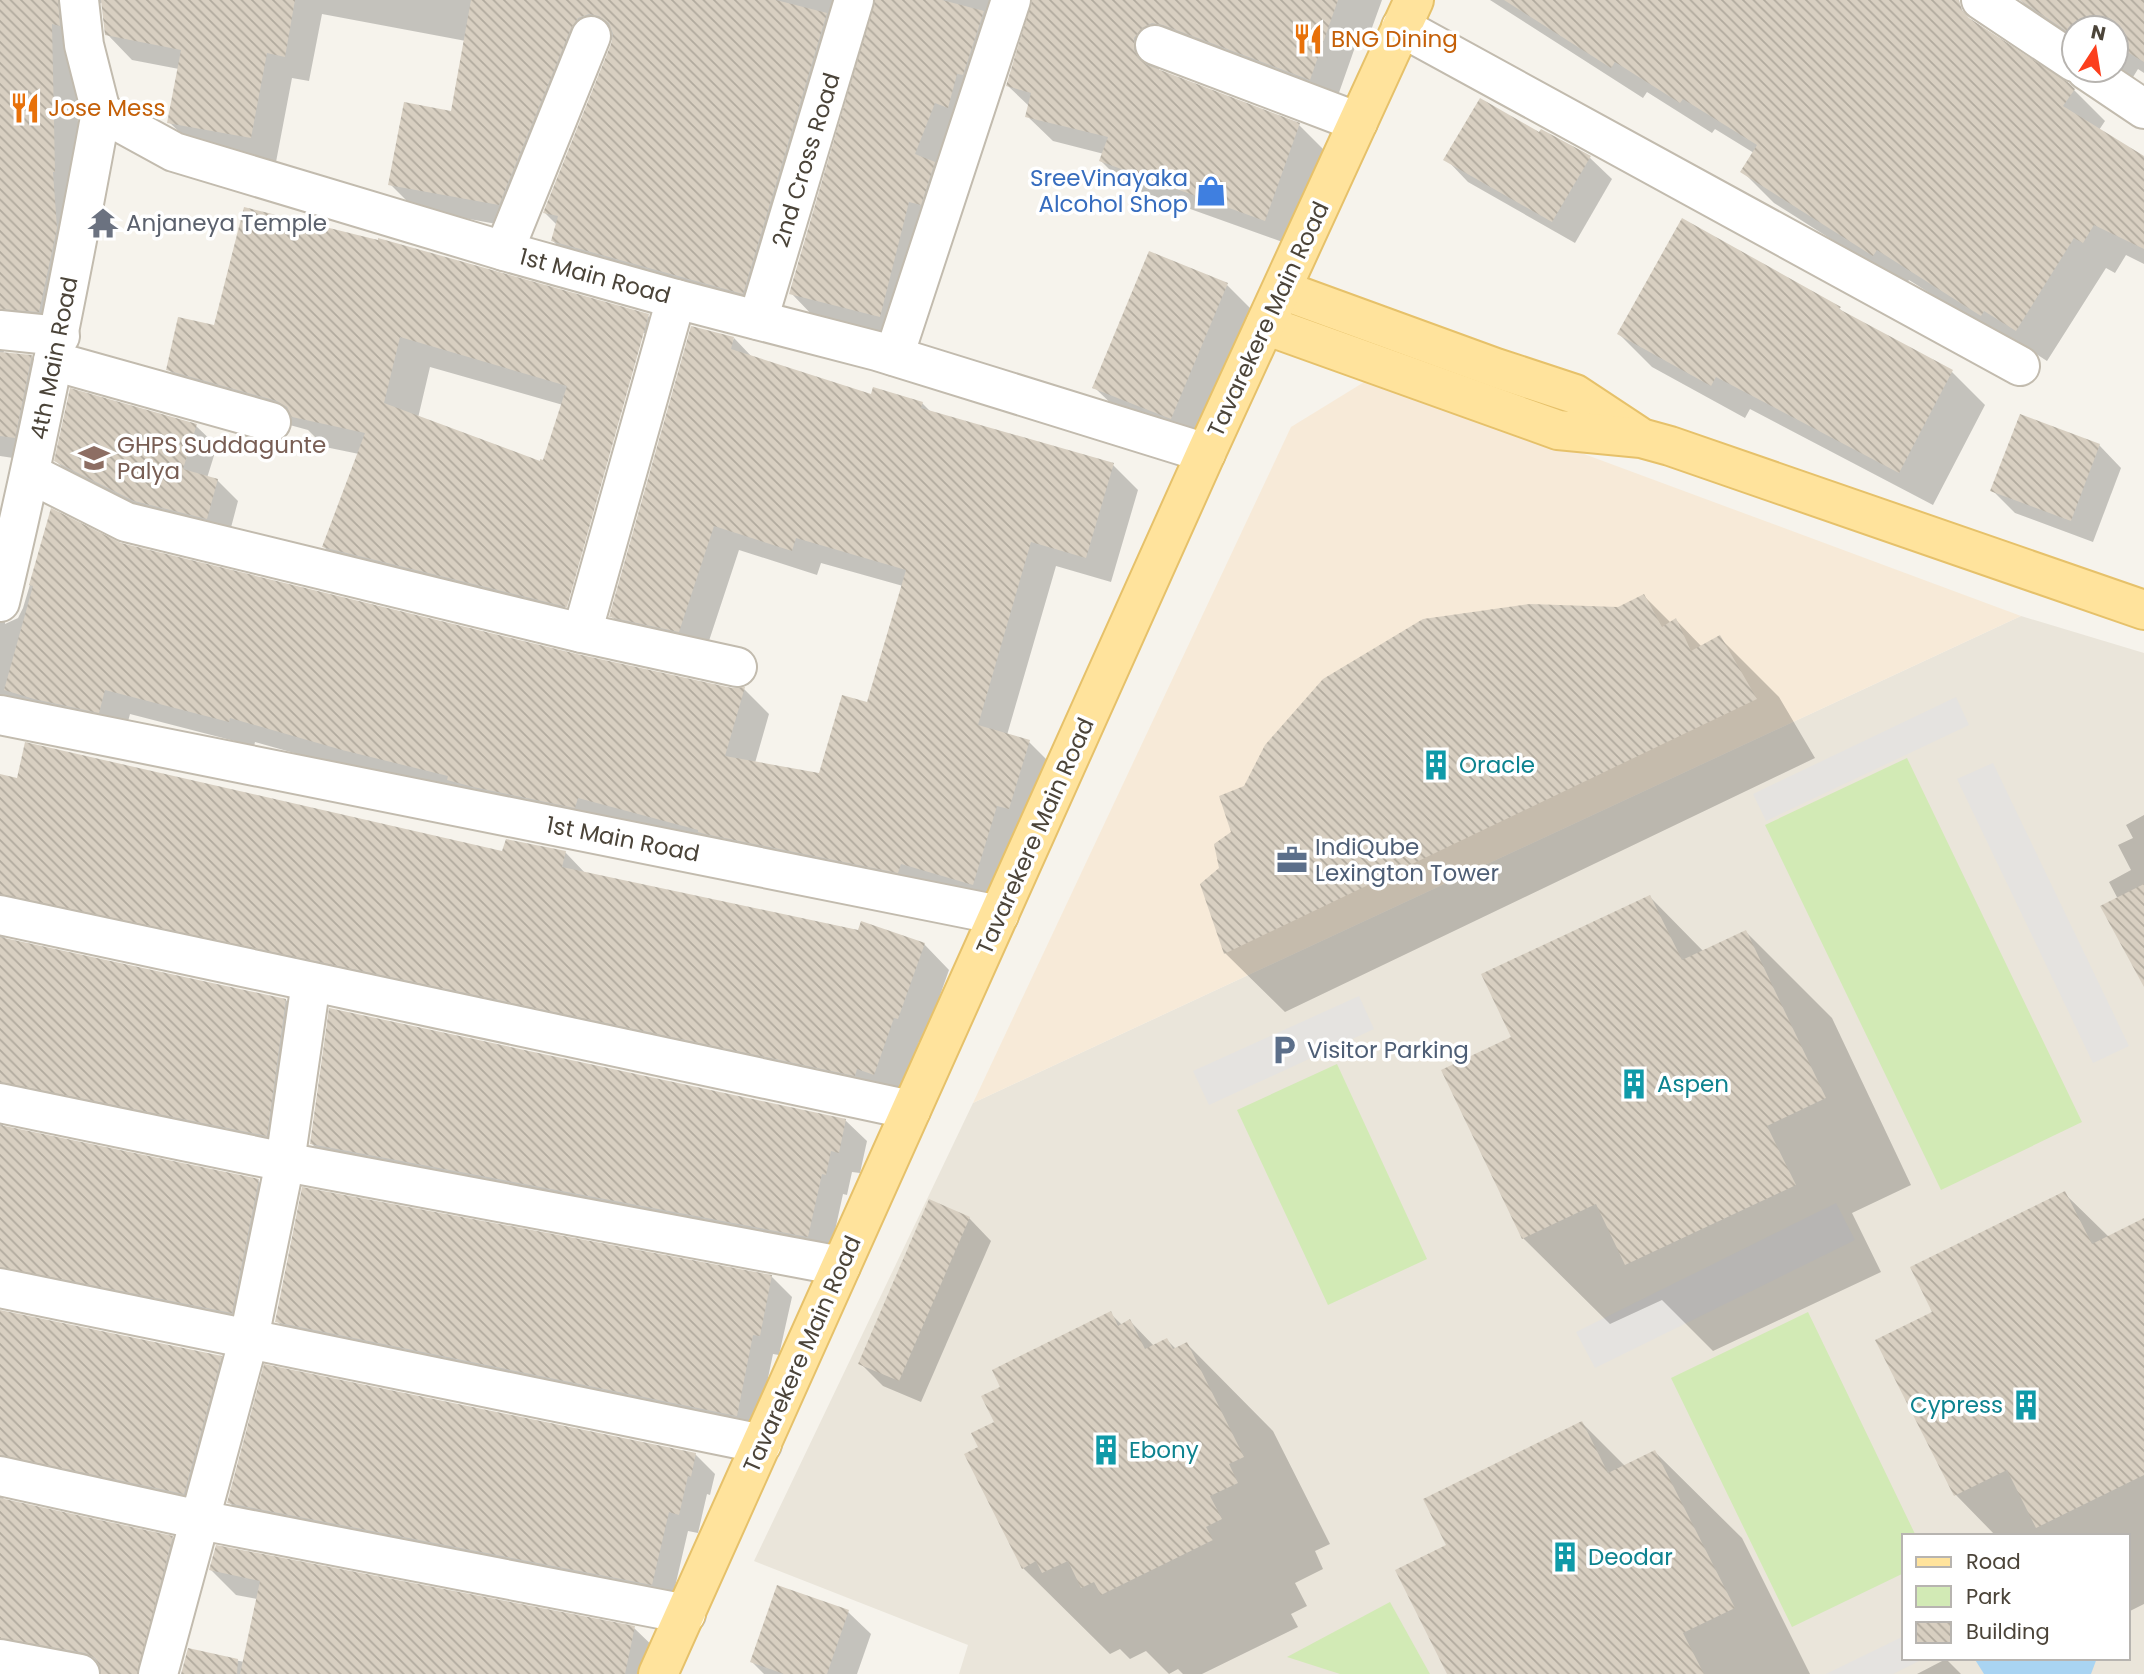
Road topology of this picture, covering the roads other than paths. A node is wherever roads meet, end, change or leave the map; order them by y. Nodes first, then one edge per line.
1 (79, 0) edge
2 (854, 0) edge
3 (1011, 0) edge
4 (1981, 0) edge
5 (1408, 13) edge
6 (591, 36) dead end
7 (1156, 45) dead end
8 (2060, 53) edge
9 (2107, 84) edge
10 (2144, 108) edge
11 (101, 112) junction
12 (1358, 122) junction
13 (504, 251) junction
14 (1282, 290) junction
15 (676, 299) junction
16 (758, 320) junction
17 (1265, 325) junction
18 (0, 330) edge
19 (56, 348) junction
20 (894, 356) junction
21 (2021, 366) dead end
22 (271, 422) dead end
23 (1641, 438) junction
24 (1206, 453) junction
25 (31, 474) junction
26 (0, 602) edge
27 (2144, 610) edge
28 (582, 633) junction
29 (737, 667) dead end
30 (0, 715) edge
31 (0, 915) edge
32 (999, 915) junction
33 (311, 982) junction
34 (0, 1102) edge
35 (911, 1110) junction
36 (285, 1162) junction
37 (841, 1266) junction
38 (0, 1288) edge
39 (249, 1338) junction
40 (762, 1444) junction
41 (0, 1476) edge
42 (200, 1520) junction
43 (686, 1614) junction
44 (0, 1659) edge
45 (80, 1674) edge
46 (158, 1674) edge
47 (658, 1674) edge

1 - 11 street
2 - 16 street, 2nd Cross Road
3 - 20 street
4 - 8 street
5 - 12 main road, Tavarekere Main Road
5 - 21 street
6 - 13 street
7 - 12 street
9 - 10 street
11 - 13 street, 1st Main Road
11 - 19 street, 4th Main Road
12 - 14 main road, Tavarekere Main Road
13 - 15 street, 1st Main Road
14 - 17 main road, Tavarekere Main Road
14 - 23 main road
15 - 16 street, 1st Main Road
15 - 28 street
16 - 20 street, 1st Main Road
17 - 23 main road
17 - 24 main road, Tavarekere Main Road
18 - 19 street
19 - 22 street
19 - 25 street, 4th Main Road
20 - 24 street, 1st Main Road
23 - 27 main road
24 - 32 main road, Tavarekere Main Road
25 - 26 street, 4th Main Road
25 - 28 street
28 - 29 street
30 - 32 street, 1st Main Road
31 - 33 street
32 - 35 main road, Tavarekere Main Road
33 - 35 street
33 - 36 street
34 - 36 street
35 - 37 main road, Tavarekere Main Road
36 - 37 street
36 - 39 street
37 - 40 main road, Tavarekere Main Road
38 - 39 street
39 - 40 street
39 - 42 street
40 - 43 main road, Tavarekere Main Road
41 - 42 street
42 - 43 street
42 - 46 street
43 - 47 main road, Tavarekere Main Road
44 - 45 street

